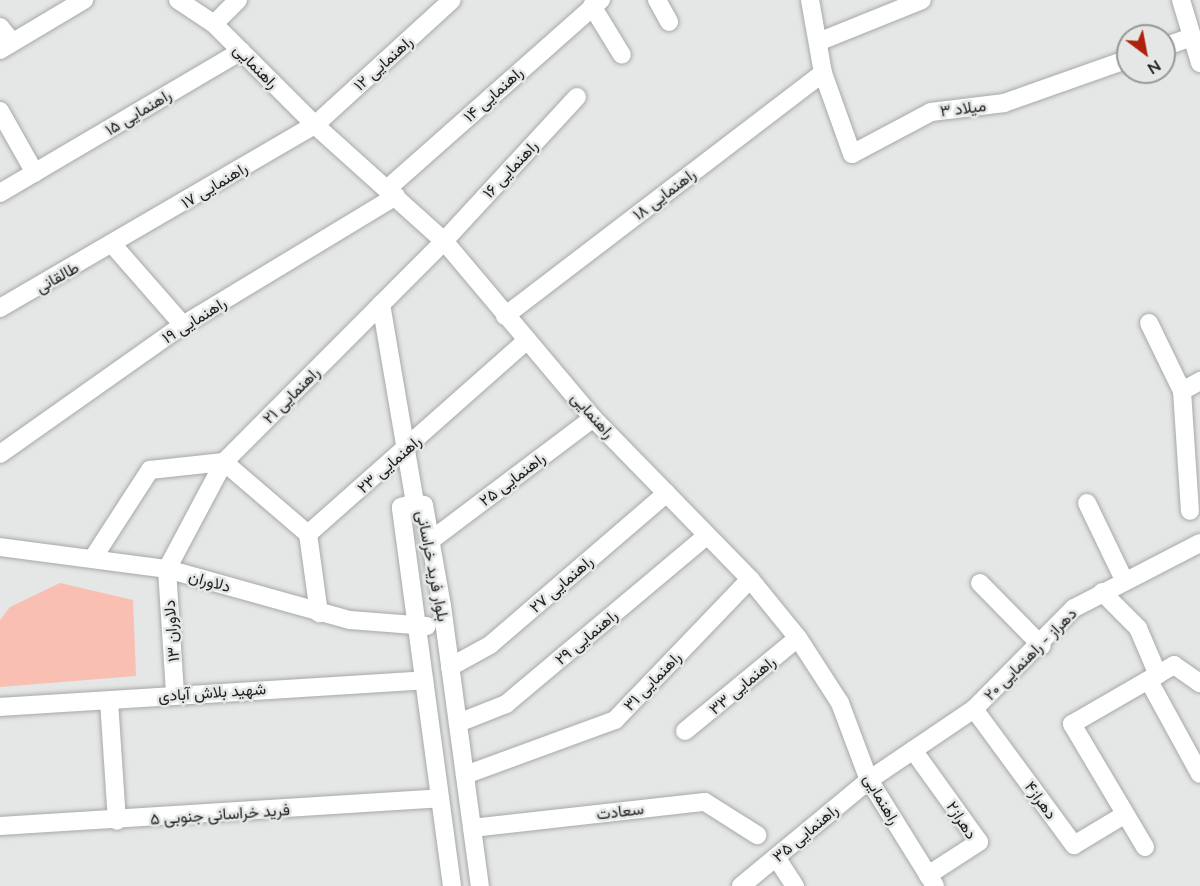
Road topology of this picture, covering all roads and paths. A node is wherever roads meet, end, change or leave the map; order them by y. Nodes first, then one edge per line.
1 (84, 0) edge
2 (178, 0) edge
3 (238, 0) edge
4 (452, 0) edge
5 (657, 0) edge
6 (810, 0) edge
7 (922, 0) edge
8 (1181, 0) edge
9 (597, 3) edge
10 (669, 22) dead end
11 (214, 24) junction
12 (0, 27) edge
13 (1189, 38) junction
14 (818, 42) junction
15 (1176, 43) edge
16 (6, 46) edge
17 (241, 51) junction
18 (622, 55) dead end
19 (1116, 63) edge
20 (1200, 63) edge
21 (823, 73) junction
22 (577, 98) dead end
23 (0, 111) edge
24 (315, 126) junction
25 (34, 173) junction
26 (0, 193) edge
27 (392, 193) junction
28 (444, 241) junction
29 (113, 245) junction
30 (381, 304) junction
31 (0, 308) edge
32 (505, 316) junction
33 (1149, 323) dead end
34 (183, 325) junction
35 (527, 340) junction
36 (1200, 381) edge
37 (1182, 391) junction
38 (593, 417) junction
39 (406, 450) junction
40 (0, 454) edge
41 (224, 462) junction
42 (667, 493) junction
43 (415, 502) junction
44 (1087, 502) dead end
45 (1190, 511) dead end
46 (308, 534) junction
47 (705, 537) junction
48 (430, 541) junction
49 (1200, 543) edge
50 (0, 547) edge
51 (93, 558) junction
52 (167, 569) junction
53 (750, 579) junction
54 (1124, 580) junction
55 (980, 583) dead end
56 (1102, 592) junction
57 (318, 613) junction
58 (445, 625) junction
59 (417, 626) junction
60 (798, 638) junction
61 (1041, 646) junction
62 (450, 667) junction
63 (1153, 678) junction
64 (424, 680) junction
65 (1200, 683) edge
66 (175, 693) junction
67 (109, 701) junction
68 (0, 707) edge
69 (974, 709) junction
70 (458, 723) junction
71 (685, 732) dead end
72 (914, 750) junction
73 (1200, 774) edge
74 (465, 775) junction
75 (869, 780) junction
76 (440, 798) junction
77 (1124, 815) junction
78 (117, 821) junction
79 (0, 826) edge
80 (472, 828) junction
81 (758, 835) dead end
82 (1145, 847) dead end
83 (776, 857) junction
84 (932, 880) edge
85 (452, 886) edge
86 (480, 886) edge
87 (741, 886) edge
88 (795, 886) edge

1 - 16 street
2 - 11 street, راهنمایی
3 - 11 street
4 - 24 street, راهنمایی ۱۲
5 - 10 street
6 - 14 street
7 - 14 street
8 - 13 street
9 - 18 street
9 - 27 street, راهنمایی ۱۴
11 - 17 street, راهنمایی
12 - 16 street
13 - 15 street
13 - 20 street
14 - 21 street
17 - 24 street, راهنمایی
17 - 25 street, راهنمایی ۱۵
19 - 21 street, میلاد ۳
21 - 32 street, راهنمایی ۱۸
22 - 28 street, راهنمایی ۱۶
23 - 25 street
24 - 27 street, راهنمایی
24 - 29 street, راهنمایی ۱۷
25 - 26 street, راهنمایی ۱۵
27 - 28 street, راهنمایی
27 - 34 street, راهنمایی ۱۹
28 - 30 street, راهنمایی ۲۱
28 - 32 street, راهنمایی
29 - 31 street, طالقانی
29 - 34 street
30 - 39 street
30 - 41 street, راهنمایی ۲۱
32 - 35 street, راهنمایی
33 - 37 street
34 - 40 street, راهنمایی ۱۹
35 - 38 street, راهنمایی
35 - 39 street, راهنمایی ۲۳
36 - 37 street
37 - 45 street
38 - 42 street, راهنمایی
38 - 48 street, راهنمایی ۲۵
39 - 43 street
39 - 46 street, راهنمایی ۲۳
41 - 46 street
41 - 51 street
41 - 52 street, راهنمایی ۲۱
42 - 47 street, راهنمایی
42 - 62 street, راهنمایی ۲۷
43 - 48 street, بلوار فرید خراسانی
43 - 59 street, بلوار فرید خراسانی
44 - 54 street
46 - 57 street
47 - 53 street, راهنمایی
47 - 70 street, راهنمایی ۲۹
48 - 58 street, بلوار فرید خراسانی
49 - 54 street, دهراز - راهنمایی ۲۰
50 - 51 street, دلاوران
51 - 52 street, دلاوران
52 - 57 street, دلاوران
52 - 66 street, دلاوران ۱۳
53 - 60 street, راهنمایی
53 - 74 street, راهنمایی ۳۱
54 - 56 street, دهراز - راهنمایی ۲۰
55 - 61 street
56 - 61 street, دهراز - راهنمایی ۲۰
56 - 63 street
57 - 59 street, دلاوران
58 - 59 street, دلاوران
58 - 62 street, بلوار فرید خراسانی
59 - 64 street, بلوار فرید خراسانی
60 - 71 street, راهنمایی ۳۳
60 - 75 street, راهنمایی
61 - 69 street, دهراز - راهنمایی ۲۰
62 - 70 street, بلوار فرید خراسانی
63 - 65 street
63 - 73 street
63 - 77 street
64 - 66 street, شهید بلاش آبادی
64 - 76 street, بلوار فرید خراسانی
66 - 67 street, شهید بلاش آبادی
67 - 68 street, شهید بلاش آبادی
67 - 78 street
69 - 72 street, دهراز - راهنمایی ۲۰
69 - 77 street, دهراز۴
70 - 74 street, بلوار فرید خراسانی
72 - 75 street, دهراز - راهنمایی ۲۰
72 - 84 street, دهراز۲
74 - 80 street, بلوار فرید خراسانی
75 - 83 street, راهنمایی ۳۵
75 - 84 street, راهنمایی
76 - 78 street, فرید خراسانی جنوبی ۵
76 - 85 street, بلوار فرید خراسانی
77 - 82 street
78 - 79 street, فرید خراسانی جنوبی ۵
80 - 81 street, سعادت
80 - 86 street, بلوار فرید خراسانی
83 - 87 street, راهنمایی ۳۵
83 - 88 street

